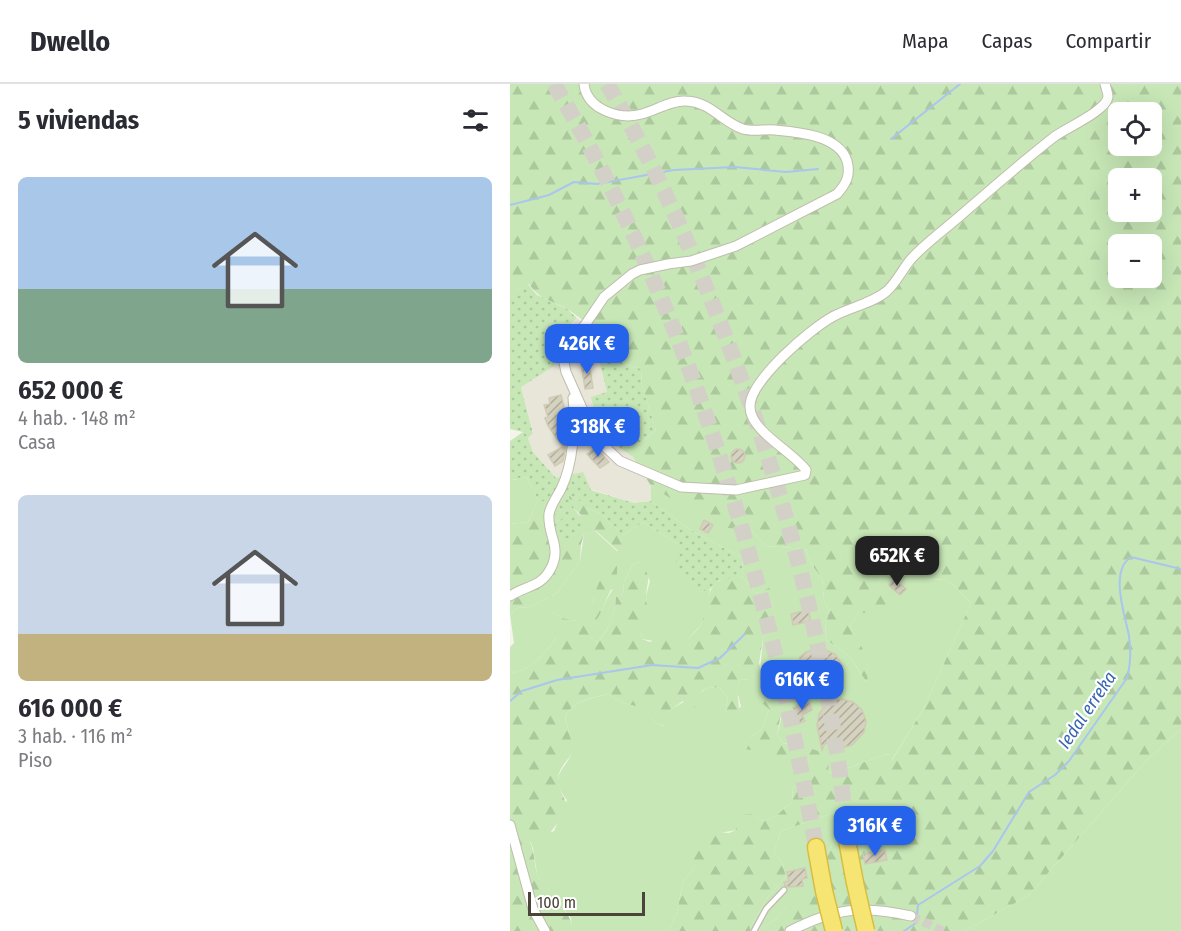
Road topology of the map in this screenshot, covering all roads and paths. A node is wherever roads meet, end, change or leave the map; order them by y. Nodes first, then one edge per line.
1 (584, 84) edge
2 (1105, 84) edge
3 (572, 385) junction
4 (510, 596) edge
5 (510, 825) edge
6 (847, 840) tunnel mouth
7 (816, 847) tunnel mouth
8 (784, 890) dead end
9 (911, 916) tunnel mouth
10 (545, 931) edge
11 (754, 931) edge
12 (790, 931) edge
13 (834, 931) edge
14 (866, 931) edge

1 - 3 street
2 - 3 street
3 - 4 street
5 - 10 street
6 - 14 highway, bridge
7 - 13 highway, bridge
8 - 11 lane
9 - 12 street

